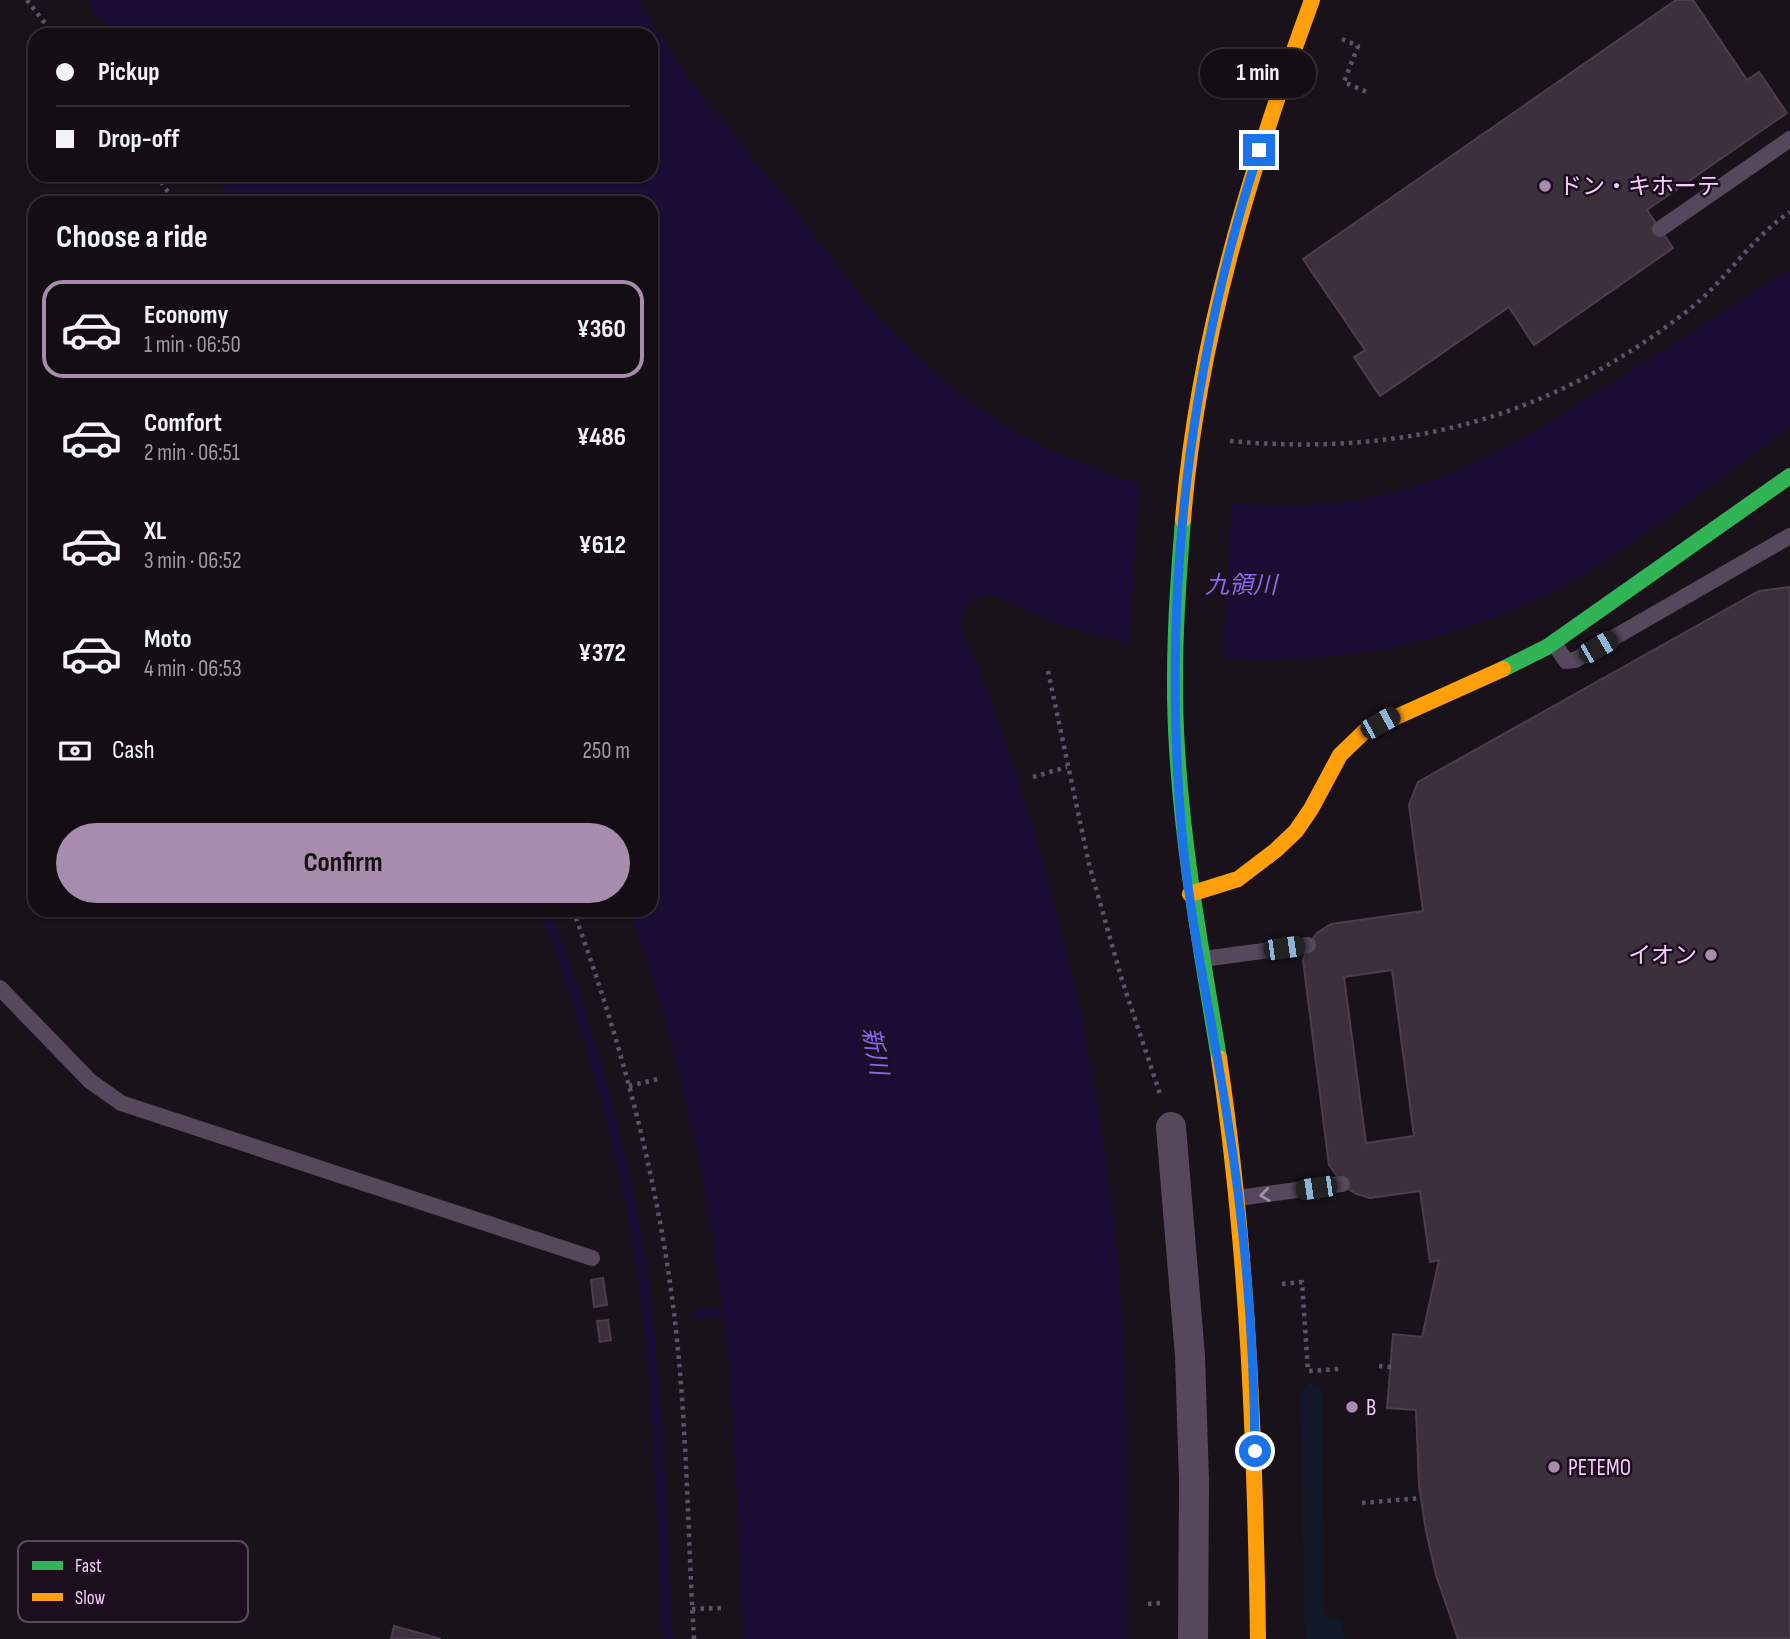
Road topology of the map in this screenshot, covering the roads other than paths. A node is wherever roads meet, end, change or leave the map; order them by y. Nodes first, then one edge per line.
1 (1312, 0) edge
2 (1790, 139) edge
3 (1660, 229) dead end
4 (1790, 476) edge
5 (1790, 537) edge
6 (1553, 643) junction
7 (1190, 894) junction
8 (1308, 945) dead end
9 (1200, 960) junction
10 (0, 988) edge
11 (1171, 1127) road end
12 (1342, 1184) dead end
13 (1238, 1198) junction
14 (592, 1258) dead end
15 (1193, 1639) edge
16 (1258, 1639) edge

1 - 7 street
2 - 3 lane
4 - 6 street
5 - 6 lane
6 - 7 street
7 - 9 street
8 - 9 lane
9 - 13 street
10 - 14 lane
11 - 15 street
12 -> 13 lane
13 - 16 street

